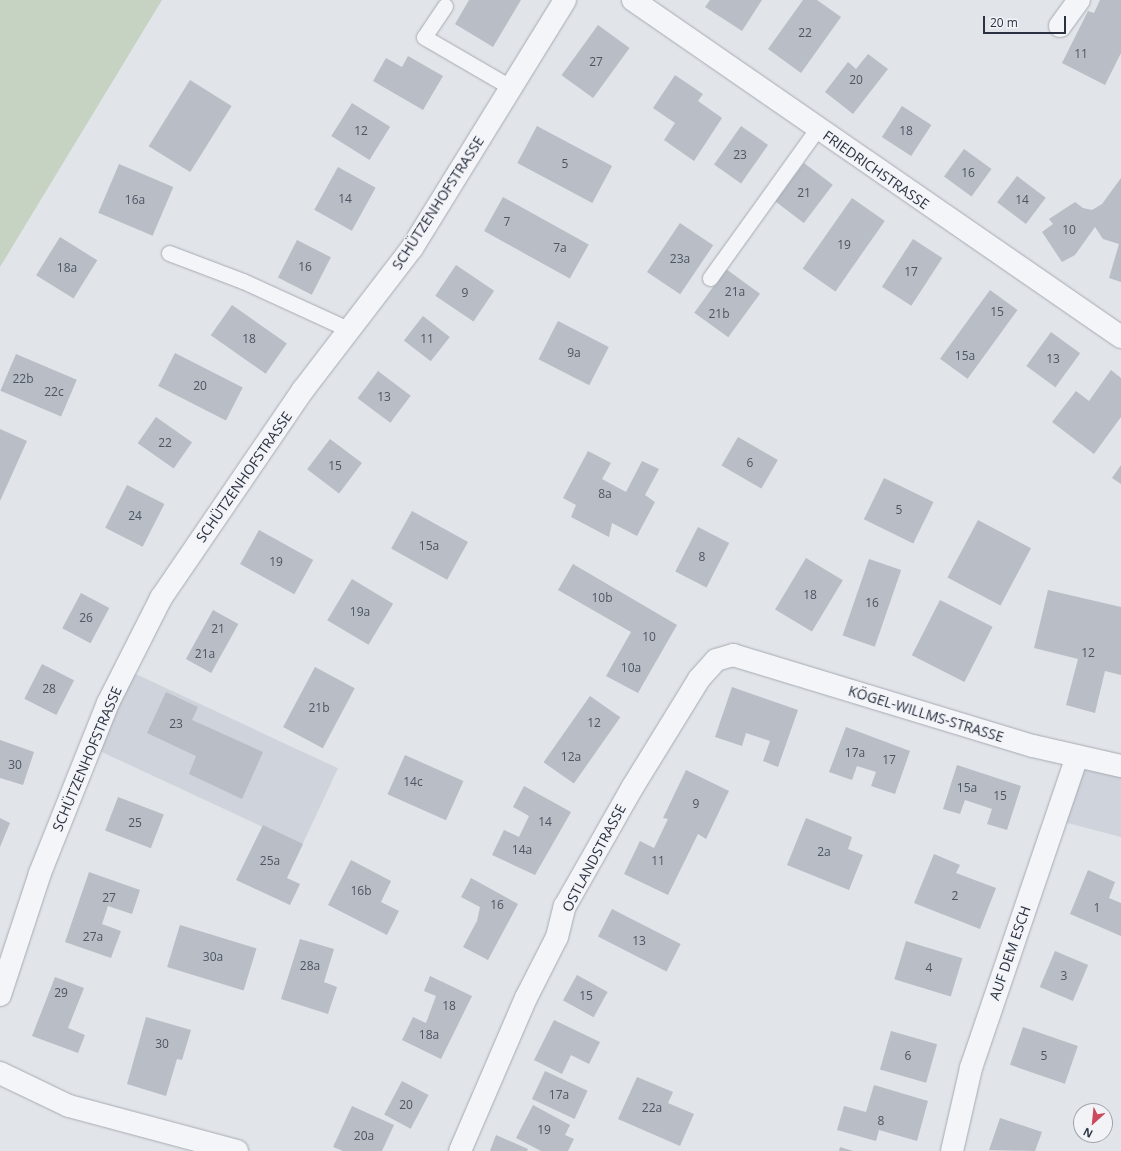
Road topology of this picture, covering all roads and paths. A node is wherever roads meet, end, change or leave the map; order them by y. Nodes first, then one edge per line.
1 (565, 0) edge
2 (633, 0) edge
3 (1079, 0) edge
4 (444, 6) dead end
5 (1060, 26) dead end
6 (512, 88) junction
7 (818, 129) junction
8 (169, 253) dead end
9 (710, 278) dead end
10 (350, 330) junction
11 (1121, 337) edge
12 (733, 655) joint
13 (1077, 757) junction
14 (1121, 766) edge
15 (0, 995) edge
16 (0, 1073) edge
17 (237, 1151) edge
18 (460, 1151) edge
19 (952, 1151) edge

1 - 6 street, SCHÜTZENHOFSTRASSE
2 - 7 street, FRIEDRICHSTRASSE
3 - 5 street
4 - 6 lane
6 - 10 street, SCHÜTZENHOFSTRASSE
7 - 9 lane
7 - 11 street, FRIEDRICHSTRASSE
8 - 10 lane
10 - 15 street, SCHÜTZENHOFSTRASSE
12 - 13 street, KÖGEL-WILLMS-STRASSE
12 - 18 street, OSTLANDSTRASSE
13 - 14 street, KÖGEL-WILLMS-STRASSE
13 - 19 street, AUF DEM ESCH
16 - 17 street

